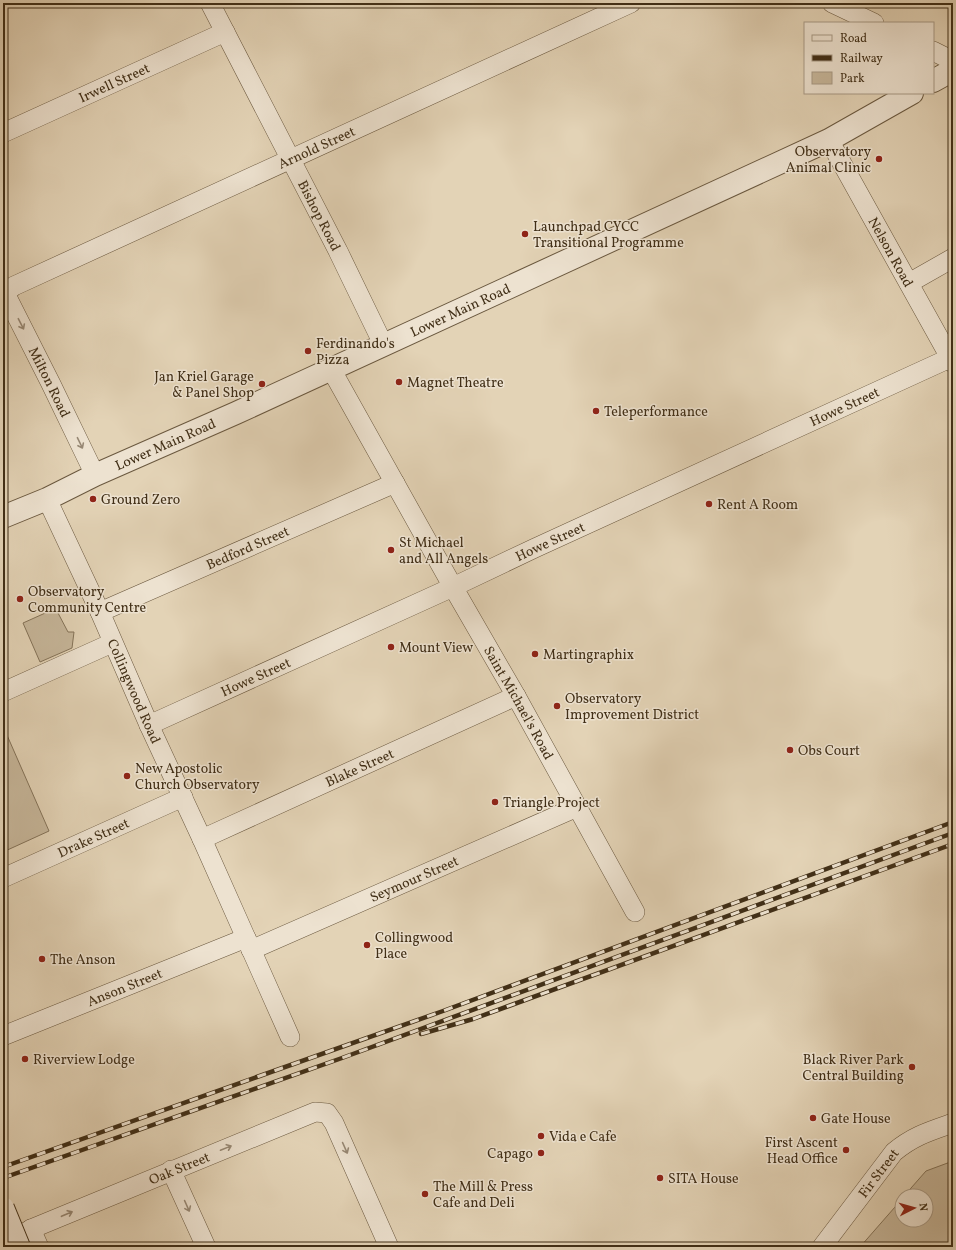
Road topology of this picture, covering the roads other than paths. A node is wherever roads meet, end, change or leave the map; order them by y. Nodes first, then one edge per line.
1 (210, 3) edge
2 (631, 3) edge
3 (832, 3) edge
4 (872, 22) edge
5 (224, 32) junction
6 (934, 52) edge
7 (953, 61) edge
8 (953, 70) edge
9 (934, 80) edge
10 (910, 94) edge
11 (3, 133) edge
12 (829, 140) junction
13 (291, 160) junction
14 (953, 258) edge
15 (909, 283) junction
16 (4, 292) edge
17 (383, 344) junction
18 (952, 360) edge
19 (331, 369) junction
20 (96, 475) junction
21 (395, 483) junction
22 (47, 499) junction
23 (3, 517) edge
24 (453, 587) junction
25 (100, 612) junction
26 (112, 643) junction
27 (3, 692) edge
28 (516, 696) junction
29 (149, 725) junction
30 (182, 797) junction
31 (577, 807) junction
32 (202, 839) junction
33 (3, 878) edge
34 (635, 912) dead end
35 (249, 944) junction
36 (3, 1036) edge
37 (290, 1037) dead end
38 (953, 1123) edge
39 (171, 1170) junction
40 (3, 1208) edge
41 (31, 1229) junction
42 (3, 1246) edge
43 (19, 1247) edge
44 (39, 1247) edge
45 (206, 1247) edge
46 (389, 1247) edge
47 (822, 1247) edge

1 - 5 street, Bishop Road
2 - 13 street, Arnold Street
3 - 4 street
5 - 11 street, Irwell Street
5 - 13 street, Bishop Road
6 - 7 street
8 - 9 street
10 - 12 street, Lower Main Road
12 - 15 street, Nelson Road
12 - 17 street, Lower Main Road
13 - 16 street, Arnold Street
13 - 17 street, Bishop Road
14 - 15 street
15 - 18 street, Nelson Road
16 -> 20 street, Milton Road
17 - 19 street, Lower Main Road
18 - 24 street, Howe Street
19 - 20 street, Lower Main Road
19 - 21 street, Saint Michael's Road
20 - 22 street, Lower Main Road
21 - 24 street, Saint Michael's Road
21 - 25 street, Bedford Street
22 - 23 street, Lower Main Road
22 - 25 street, Collingwood Road
24 - 28 street, Saint Michael's Road
24 - 29 street, Howe Street
25 - 26 street, Collingwood Road
26 - 27 street
26 - 29 street, Collingwood Road
28 - 31 street, Saint Michael's Road
28 - 32 street, Blake Street
29 - 30 street, Collingwood Road
30 - 32 street, Collingwood Road
30 - 33 street, Drake Street
31 - 34 street, Saint Michael's Road
31 - 35 street, Seymour Street
32 - 35 street, Collingwood Road
35 - 36 street, Anson Street
35 - 37 street, Collingwood Road
38 - 47 street, Fir Street
41 -> 39 street, Oak Street
39 -> 45 street
39 -> 46 street, Oak Street
40 - 43 street, bridge
41 - 42 street, Oak Street
41 - 44 street

